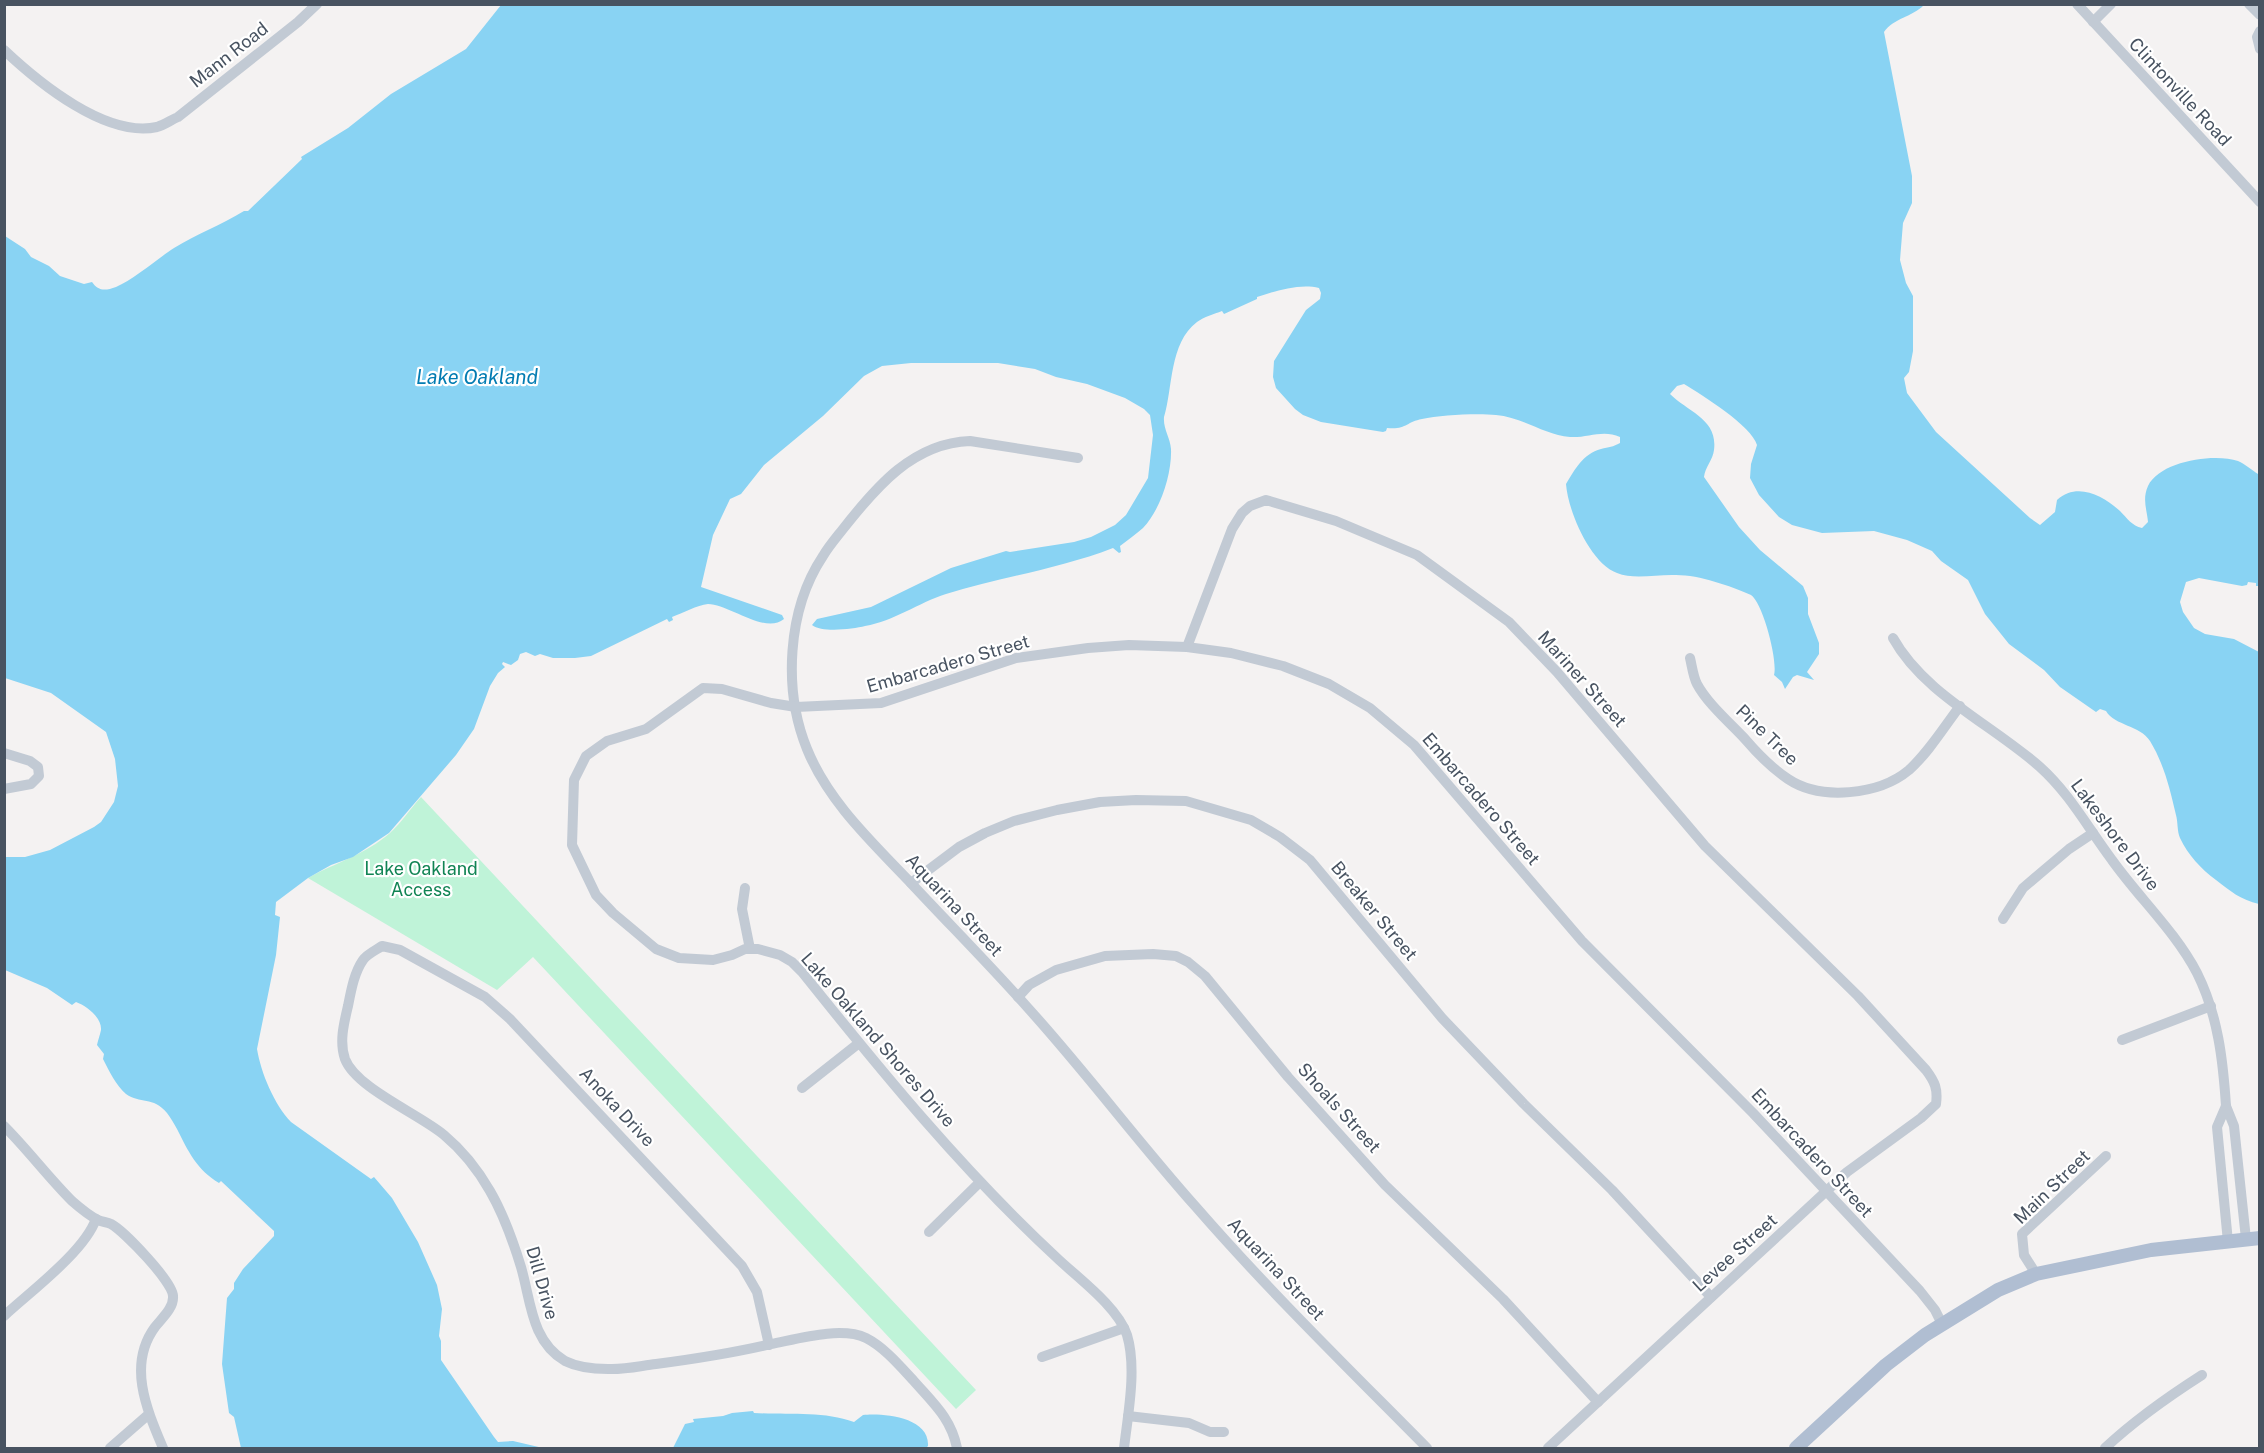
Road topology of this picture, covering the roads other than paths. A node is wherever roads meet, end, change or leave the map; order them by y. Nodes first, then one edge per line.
1 (317, 4) edge
2 (2077, 4) edge
3 (2111, 4) edge
4 (2249, 4) edge
5 (2259, 15) edge
6 (2093, 22) junction
7 (2259, 32) edge
8 (2259, 49) edge
9 (4, 50) edge
10 (2259, 202) edge
11 (1078, 458) dead end
12 (1893, 638) dead end
13 (1187, 647) junction
14 (1689, 658) dead end
15 (1960, 706) junction
16 (796, 707) junction
17 (4, 753) edge
18 (4, 789) edge
19 (2093, 833) junction
20 (911, 884) junction
21 (746, 888) dead end
22 (2003, 919) dead end
23 (382, 946) joint
24 (750, 949) junction
25 (1018, 997) junction
26 (2211, 1006) junction
27 (2122, 1040) dead end
28 (859, 1043) junction
29 (1936, 1083) joint
30 (802, 1088) dead end
31 (2226, 1106) junction
32 (4, 1126) edge
33 (2106, 1156) dead end
34 (980, 1182) junction
35 (1826, 1192) junction
36 (96, 1219) junction
37 (928, 1232) dead end
38 (2253, 1239) edge
39 (2228, 1242) junction
40 (2036, 1274) junction
41 (1711, 1297) junction
42 (4, 1316) edge
43 (1942, 1324) junction
44 (1124, 1329) junction
45 (769, 1345) junction
46 (1042, 1357) dead end
47 (2202, 1375) dead end
48 (1598, 1402) junction
49 (149, 1414) junction
50 (1128, 1416) junction
51 (1224, 1432) dead end
52 (110, 1448) edge
53 (163, 1449) edge
54 (957, 1449) edge
55 (1124, 1449) edge
56 (1427, 1449) edge
57 (1548, 1449) edge
58 (1796, 1449) edge
59 (2105, 1449) edge

1 - 9 street, Mann Road
2 - 6 street, Clintonville Road
3 - 6 street
4 - 5 street
6 - 10 street, Clintonville Road
7 - 8 street
11 - 16 street, Aquarina Street
12 - 15 street, Lakeshore Drive
13 - 16 street, Embarcadero Street
13 - 29 street, Mariner Street
13 - 35 street, Embarcadero Street
14 - 15 street, Pine Tree
15 - 19 street, Lakeshore Drive
16 - 20 street, Aquarina Street
16 - 24 street, Lake Oakland Shores Drive
17 - 18 street
19 - 22 street
19 - 26 street, Lakeshore Drive
20 - 25 street, Aquarina Street
20 - 41 street, Breaker Street
21 - 24 street
23 - 45 street, Anoka Drive
23 - 45 street, Dill Drive
24 - 28 street, Lake Oakland Shores Drive
25 - 48 street, Shoals Street
25 - 56 street, Aquarina Street
26 - 27 street
26 - 31 street, Lakeshore Drive
28 - 30 street
28 - 34 street, Lake Oakland Shores Drive
29 - 35 street, Levee Street
31 - 38 street, Lakeshore Drive
31 - 39 street, Lakeshore Drive
32 - 36 street
33 - 40 street, Main Street
34 - 37 street
34 - 44 street, Lake Oakland Shores Drive
35 - 41 street, Levee Street
35 - 43 street, Embarcadero Street
36 - 42 street
36 - 49 street
38 - 39 main road
39 - 40 main road
40 - 43 main road
41 - 48 street, Levee Street
43 - 58 main road
44 - 46 street
44 - 50 street, Lake Oakland Shores Drive
45 - 54 street, Dill Drive
47 - 59 street
48 - 57 street, Levee Street
49 - 52 street
49 - 53 street
50 - 51 street
50 - 55 street, Lake Oakland Shores Drive

